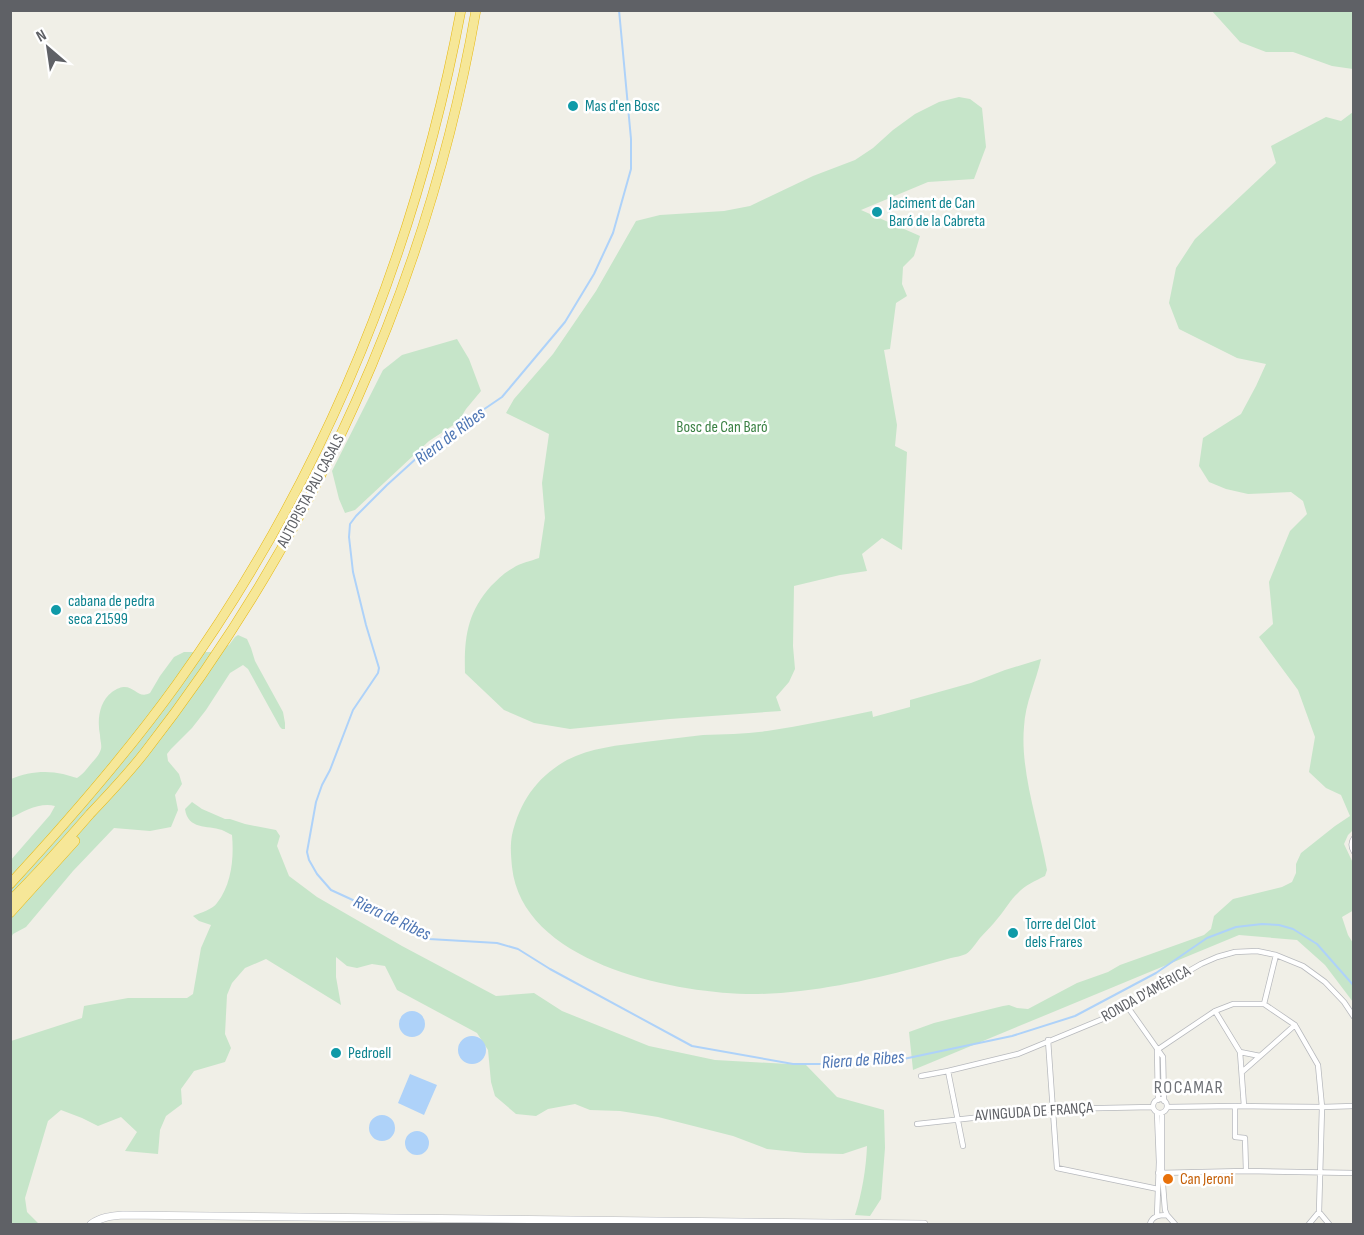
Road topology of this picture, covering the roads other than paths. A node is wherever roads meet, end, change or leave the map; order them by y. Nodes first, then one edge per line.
1 (461, 10) edge
2 (476, 10) edge
3 (134, 765) junction
4 (1353, 838) edge
5 (1353, 852) edge
6 (38, 854) junction
7 (10, 877) edge
8 (10, 884) edge
9 (10, 901) edge
10 (10, 914) edge
11 (1276, 955) junction
12 (1264, 1004) junction
13 (1127, 1006) junction
14 (1215, 1011) junction
15 (1353, 1017) edge
16 (1295, 1025) junction
17 (1048, 1040) junction
18 (1157, 1050) junction
19 (1240, 1052) junction
20 (1260, 1056) junction
21 (948, 1071) junction
22 (1242, 1072) junction
23 (921, 1076) dead end
24 (1158, 1100) junction
25 (1164, 1101) junction
26 (1235, 1106) junction
27 (1244, 1106) junction
28 (1353, 1106) edge
29 (1153, 1107) junction
30 (1167, 1107) junction
31 (1322, 1107) junction
32 (1054, 1109) junction
33 (1160, 1113) junction
34 (958, 1119) junction
35 (917, 1124) dead end
36 (963, 1146) dead end
37 (1246, 1171) junction
38 (1321, 1172) junction
39 (1160, 1173) junction
40 (1353, 1173) edge
41 (1158, 1189) junction
42 (1319, 1212) junction
43 (1167, 1215) junction
44 (1157, 1216) junction
45 (91, 1224) edge
46 (924, 1224) edge
47 (1149, 1224) edge
48 (1175, 1224) edge
49 (1309, 1224) edge
50 (1329, 1224) edge

1 - 6 highway, AUTOPISTA PAU CASALS
2 - 3 highway, AUTOPISTA PAU CASALS
3 - 9 highway, AUTOPISTA PAU CASALS
3 - 10 highway
4 - 5 street
6 - 7 highway
6 - 8 highway, AUTOPISTA PAU CASALS
11 - 12 street
11 - 13 street, RONDA D'AMÈRICA
11 - 15 street, RONDA D'AMÈRICA
12 - 14 street
12 - 16 street
13 - 17 street, RONDA D'AMÈRICA
13 - 18 street
14 - 18 street
14 - 19 street
16 - 20 street
16 - 31 street
17 - 21 street, RONDA D'AMÈRICA
17 - 32 street
18 - 24 street
18 - 25 street
19 - 20 street
19 - 22 street
20 - 22 street
21 - 23 street, RONDA D'AMÈRICA
21 - 34 street
22 - 27 street
24 - 25 street
24 - 29 street
25 - 30 street
26 - 27 street
26 - 30 street
26 - 37 street
27 - 31 street
28 - 31 street
29 - 32 street, AVINGUDA DE FRANÇA
29 - 33 street
30 - 33 street
31 - 38 street
32 - 34 street, AVINGUDA DE FRANÇA
32 - 41 street
33 - 39 street
34 - 35 street, AVINGUDA DE FRANÇA
34 - 36 street
37 - 38 street
37 - 39 street
38 - 40 street
38 - 42 street
39 - 41 street
39 - 43 street
41 - 44 street
42 - 49 street
42 - 50 street
43 - 44 street
43 - 48 street
44 - 47 street
45 - 46 street

